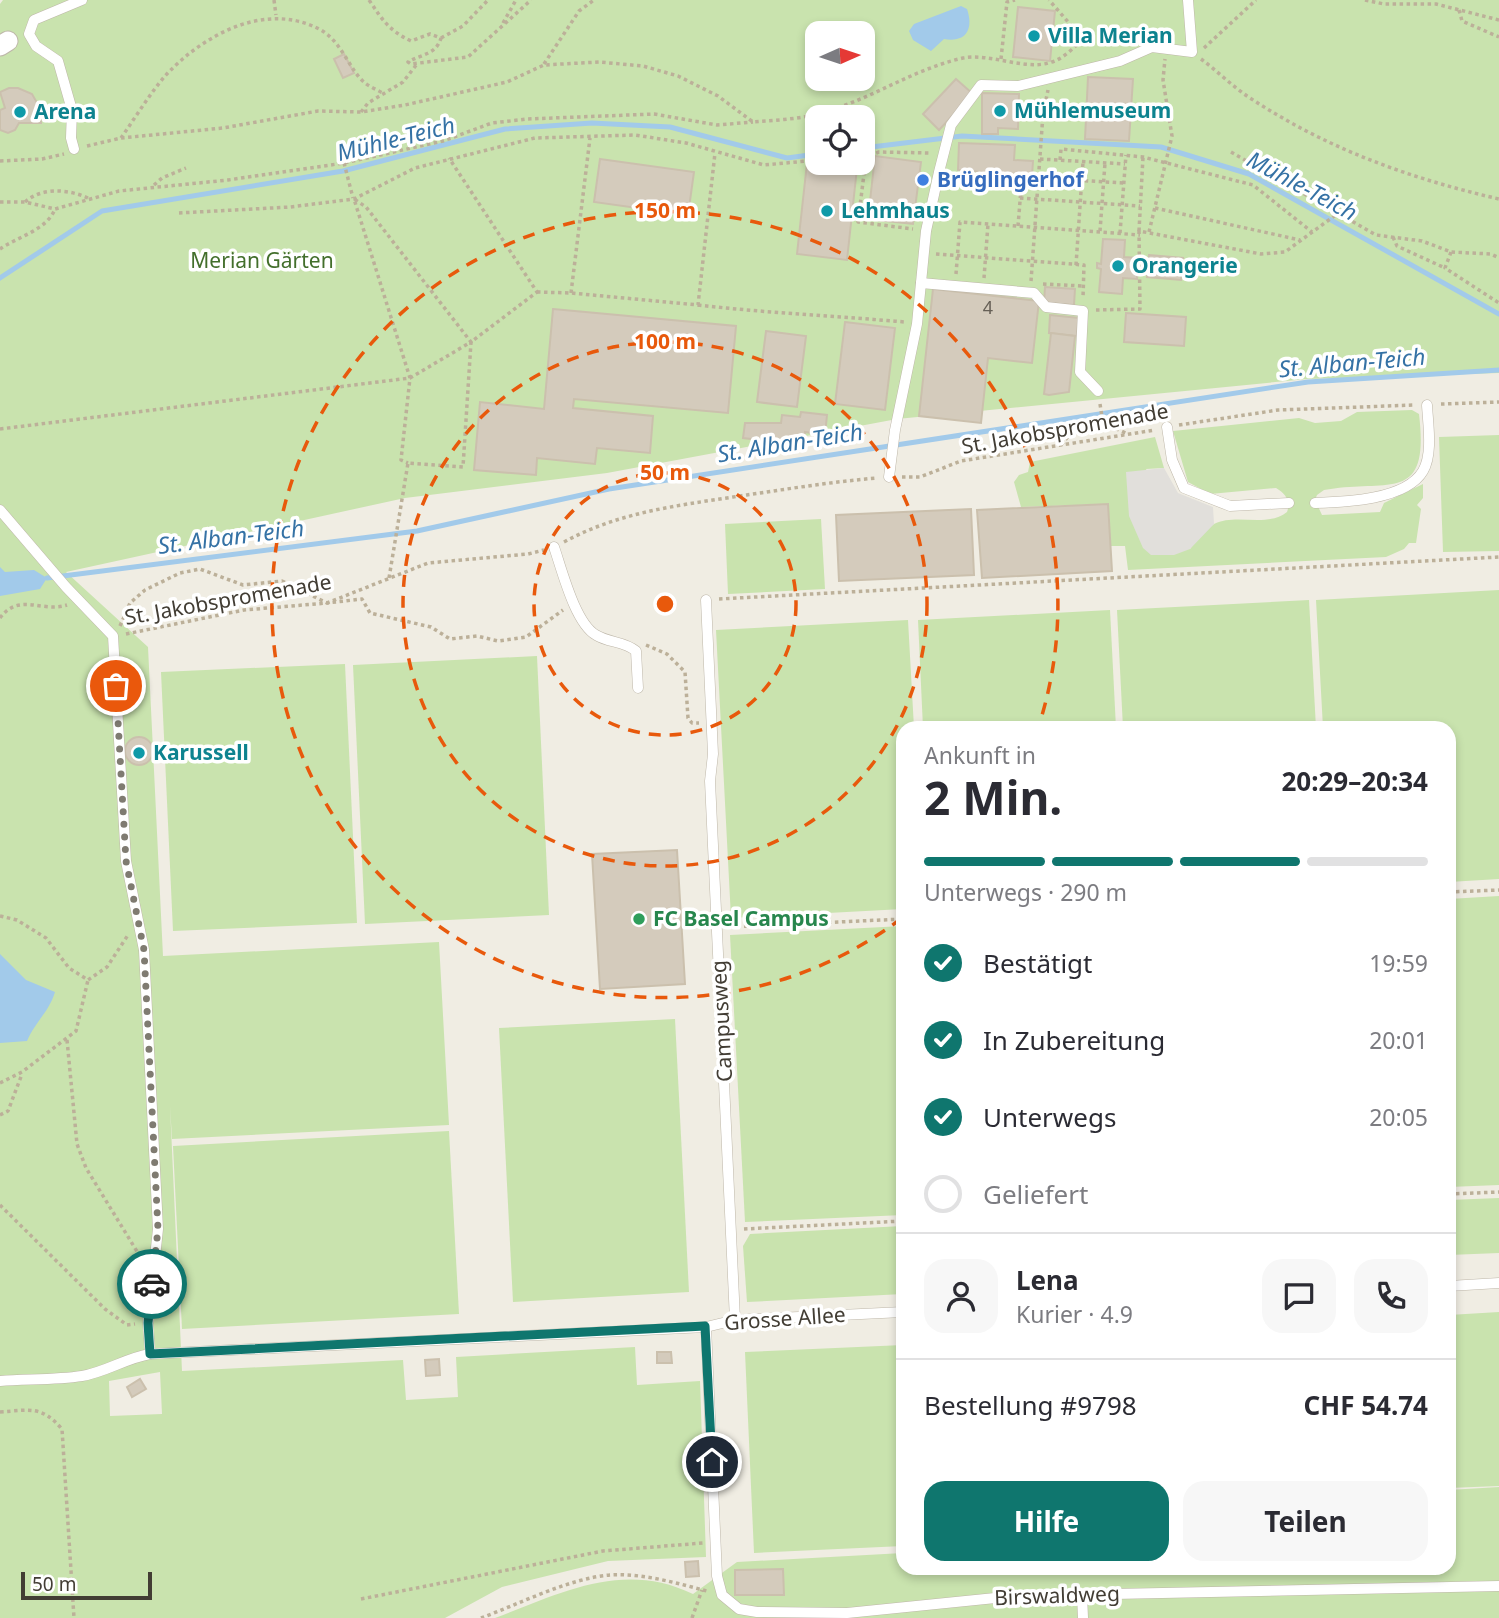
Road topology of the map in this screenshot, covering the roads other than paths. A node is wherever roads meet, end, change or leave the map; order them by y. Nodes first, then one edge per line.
1 (82, 0) edge
2 (1188, 0) edge
3 (74, 149) road end
4 (921, 283) junction
5 (1098, 391) road end
6 (1427, 405) road end
7 (1167, 427) road end
8 (889, 477) road end
9 (1289, 503) dead end
10 (1315, 503) dead end
11 (0, 510) edge
12 (554, 547) road end
13 (706, 600) road end
14 (638, 688) dead end
15 (1499, 1283) edge
16 (1456, 1286) edge
17 (896, 1312) edge
18 (736, 1320) junction
19 (705, 1326) junction
20 (150, 1354) junction
21 (0, 1381) edge
22 (1499, 1586) edge
23 (1082, 1595) junction
24 (1083, 1618) edge

1 - 3 lane
2 - 4 lane
4 - 5 lane
4 - 8 lane
6 - 10 lane
7 - 9 lane
11 - 20 lane
12 - 14 lane
13 - 18 lane, Campusweg
15 - 16 lane
17 - 18 lane, Grosse Allee
18 - 19 lane, Grosse Allee
19 - 20 lane, Grosse Allee
19 - 23 lane, Birswaldweg
20 - 21 lane, Grosse Allee
22 - 23 lane, Birswaldweg
23 - 24 lane

